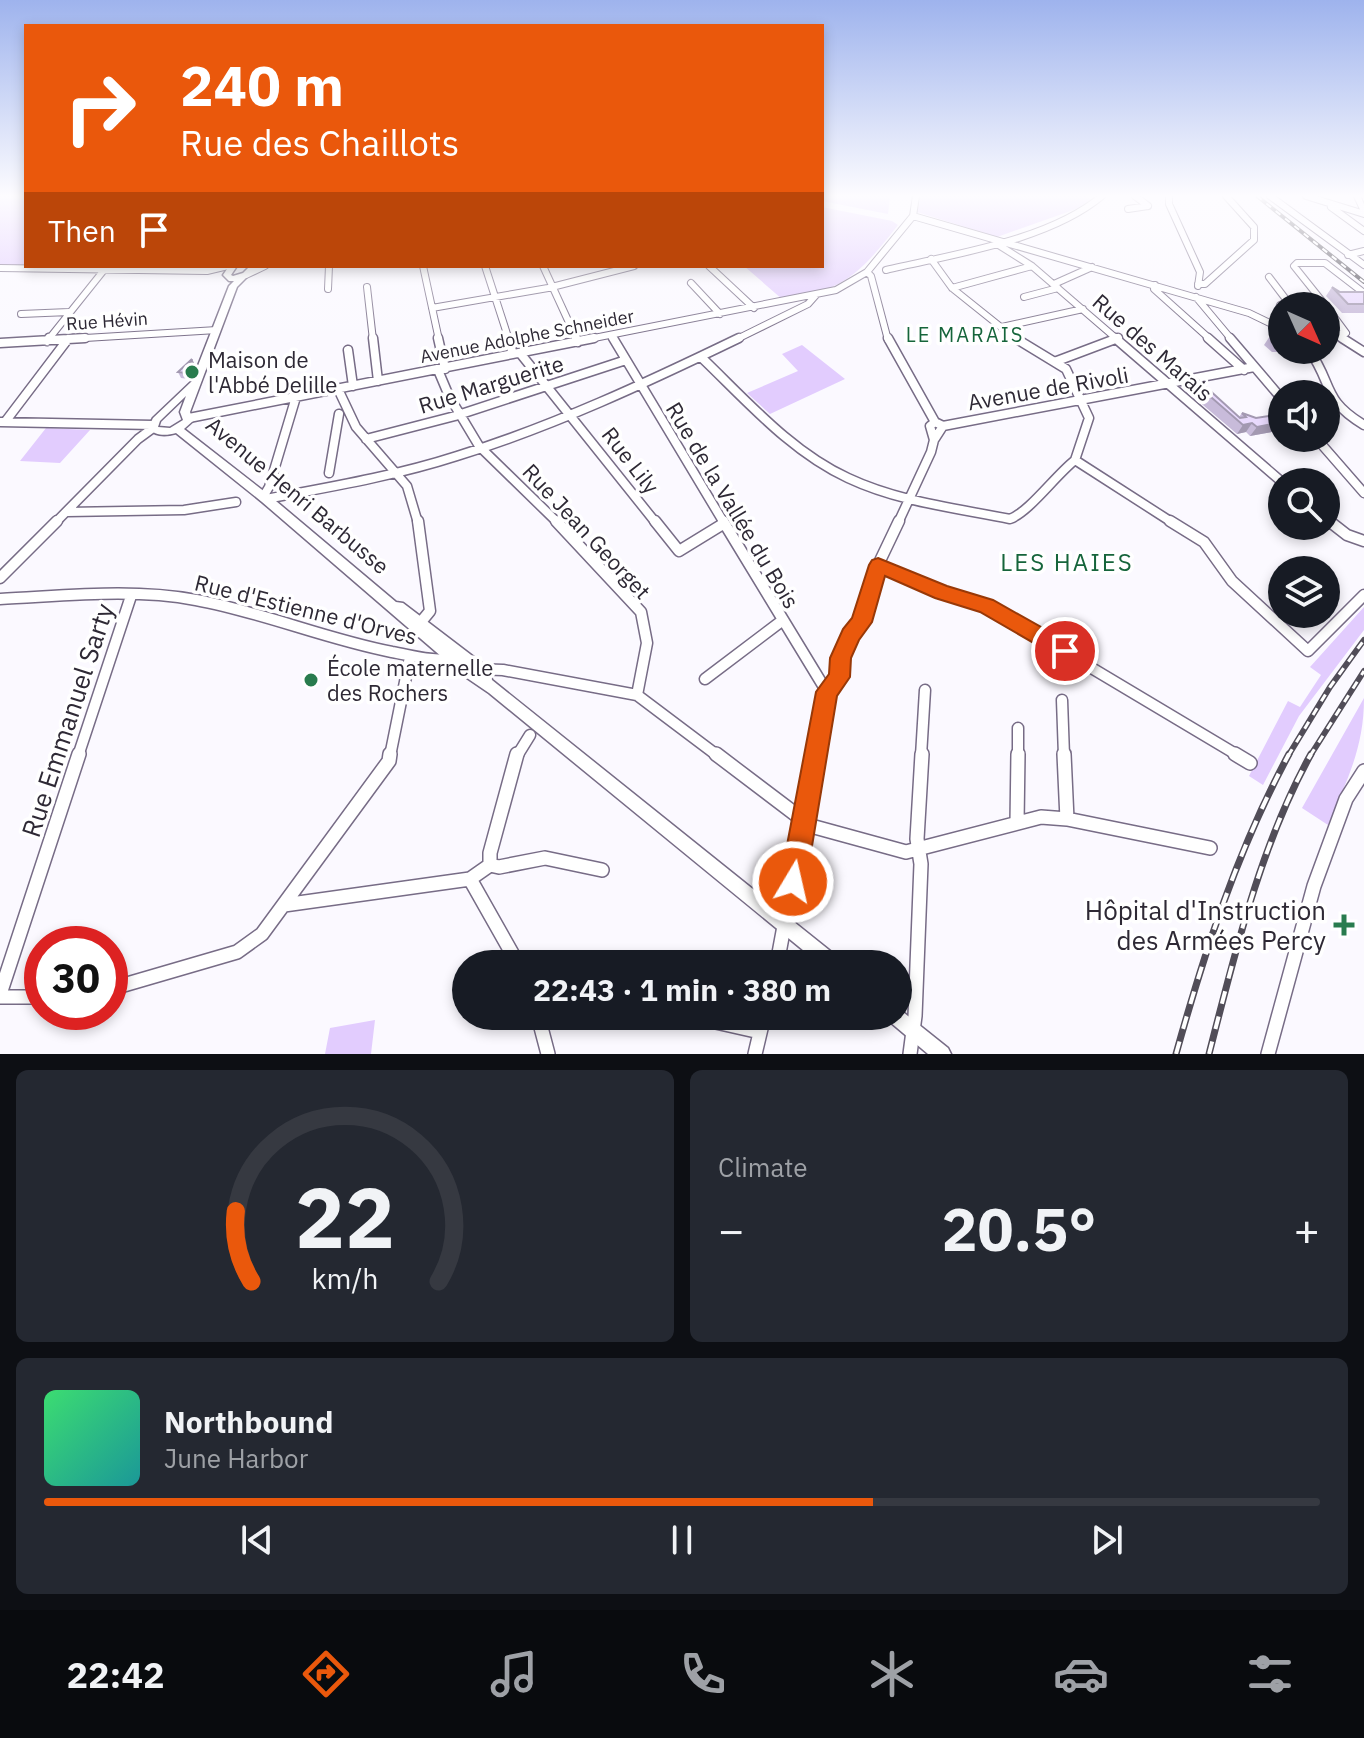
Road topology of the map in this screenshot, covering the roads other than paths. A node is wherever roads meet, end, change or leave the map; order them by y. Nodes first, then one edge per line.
1 (889, 245) edge
2 (987, 245) edge
3 (1004, 245) edge
4 (1012, 245) edge
5 (1188, 245) edge
6 (1248, 245) edge
7 (1335, 245) edge
8 (1364, 251) edge
9 (1348, 255) junction
10 (931, 259) junction
11 (1364, 265) edge
12 (1032, 266) junction
13 (1092, 267) junction
14 (0, 268) edge
15 (221, 268) edge
16 (229, 268) edge
17 (252, 268) edge
18 (263, 268) edge
19 (329, 268) edge
20 (423, 268) edge
21 (486, 268) edge
22 (544, 268) edge
23 (625, 268) edge
24 (711, 268) edge
25 (104, 270) junction
26 (886, 270) dead end
27 (207, 271) junction
28 (867, 272) junction
29 (244, 276) junction
30 (1269, 277) dead end
31 (231, 281) junction
32 (691, 283) dead end
33 (1198, 284) junction
34 (1155, 285) junction
35 (1056, 286) junction
36 (367, 287) dead end
37 (553, 287) junction
38 (952, 288) junction
39 (328, 289) dead end
40 (1281, 292) edge
41 (1315, 292) edge
42 (1364, 293) edge
43 (816, 295) junction
44 (494, 297) junction
45 (1024, 297) dead end
46 (1196, 297) junction
47 (432, 308) junction
48 (754, 308) junction
49 (1083, 309) junction
50 (69, 312) junction
51 (21, 314) dead end
52 (720, 314) junction
53 (1268, 321) edge
54 (619, 324) dead end
55 (1002, 327) junction
56 (217, 330) junction
57 (625, 333) junction
58 (611, 335) junction
59 (1340, 337) edge
60 (1118, 338) junction
61 (68, 339) junction
62 (47, 341) junction
63 (578, 342) junction
64 (0, 343) edge
65 (348, 350) dead end
66 (1364, 352) edge
67 (517, 354) junction
68 (701, 357) junction
69 (626, 360) junction
70 (1057, 361) junction
71 (1319, 364) edge
72 (1254, 367) junction
73 (442, 369) junction
74 (1244, 370) junction
75 (200, 378) junction
76 (378, 381) junction
77 (1268, 383) edge
78 (1170, 384) junction
79 (353, 386) junction
80 (549, 386) junction
81 (640, 386) junction
82 (338, 389) junction
83 (296, 397) junction
84 (1080, 401) junction
85 (339, 414) dead end
86 (460, 414) junction
87 (571, 414) junction
88 (163, 415) junction
89 (187, 415) junction
90 (2, 422) edge
91 (1364, 425) edge
92 (153, 427) junction
93 (938, 427) junction
94 (177, 429) junction
95 (366, 439) junction
96 (481, 448) junction
97 (1328, 452) edge
98 (1075, 460) junction
99 (1268, 470) edge
100 (394, 471) junction
101 (329, 473) dead end
102 (1364, 493) edge
103 (264, 498) junction
104 (908, 498) junction
105 (236, 502) dead end
106 (67, 512) junction
107 (723, 524) junction
108 (1340, 529) edge
109 (1364, 541) edge
110 (878, 565) junction
111 (0, 578) edge
112 (1364, 595) edge
113 (131, 596) junction
114 (0, 599) edge
115 (783, 620) junction
116 (418, 625) junction
117 (450, 652) junction
118 (410, 657) junction
119 (473, 670) junction
120 (705, 679) dead end
121 (925, 690) dead end
122 (827, 692) junction
123 (637, 695) junction
124 (1062, 700) dead end
125 (1018, 728) dead end
126 (530, 735) dead end
127 (1250, 763) dead end
128 (1364, 771) edge
129 (802, 819) junction
130 (1067, 819) junction
131 (1017, 823) junction
132 (919, 848) junction
133 (1210, 848) dead end
134 (490, 865) junction
135 (602, 870) dead end
136 (470, 879) junction
137 (284, 905) junction
138 (786, 925) junction
139 (510, 950) edge
140 (780, 950) edge
141 (816, 950) edge
142 (128, 984) edge
143 (0, 996) edge
144 (24, 997) edge
145 (912, 1029) joint
146 (542, 1030) edge
147 (751, 1030) edge
148 (912, 1030) edge
149 (760, 1032) joint
150 (548, 1054) edge
151 (755, 1054) edge
152 (910, 1054) edge
153 (942, 1054) edge
154 (1268, 1054) edge

1 - 28 street
2 - 10 street
3 - 12 street, Rue des Marais
4 - 13 street
5 - 33 street
6 - 33 street
7 - 9 street
8 - 9 street
9 - 11 street
10 - 26 street
10 - 38 street
12 - 35 street, Rue des Marais
12 - 38 street
13 - 34 street
13 - 35 street
14 - 25 street
15 - 27 street
16 - 31 main road
17 - 29 main road
18 - 29 street
19 - 39 street
20 - 47 street, Rue Jean Georget
21 - 44 street
22 - 37 street
23 - 37 street
24 - 48 street
25 - 27 street
25 - 50 street
27 - 31 street
28 - 43 street, Avenue Adolphe Schneider
28 - 93 street
29 - 31 main road
30 - 40 street
31 - 56 main road
32 - 52 street
33 - 46 street
34 - 46 street
34 - 74 street
35 - 45 street
35 - 49 street, Rue des Marais
36 - 76 street
37 - 44 street
37 - 63 street
38 - 55 street
41 - 42 street
43 - 48 street, Avenue Adolphe Schneider
43 - 68 street
44 - 47 street
44 - 67 street
46 - 53 street
46 - 72 street
47 - 73 street, Rue Jean Georget
48 - 52 street, Avenue Adolphe Schneider
49 - 55 street
49 - 60 street, Rue des Marais
50 - 51 street
50 - 62 street
52 - 57 street, Avenue Adolphe Schneider
54 - 57 street
55 - 70 street
56 - 61 street, Rue Hévin
56 - 75 main road
57 - 58 street, Avenue Adolphe Schneider
58 - 63 street, Avenue Adolphe Schneider
58 - 69 street, Rue de la Vallée du Bois
59 - 66 street
60 - 70 street
60 - 78 street, Rue des Marais
61 - 62 street, Rue Hévin
61 - 90 street
62 - 64 street, Rue Hévin
63 - 67 street, Avenue Adolphe Schneider
65 - 79 street
67 - 73 street, Avenue Adolphe Schneider
67 - 80 street, Rue Lily
68 - 81 street
68 - 104 street
69 - 80 street, Rue Marguerite
69 - 81 street, Rue de la Vallée du Bois
70 - 84 street
71 - 91 street
72 - 74 street, Avenue de Rivoli
72 - 77 street
73 - 76 street, Avenue Adolphe Schneider
73 - 86 street, Rue Jean Georget
74 - 78 street, Avenue de Rivoli
75 - 88 main road
75 - 89 main road
76 - 79 street, Avenue Adolphe Schneider
78 - 84 street, Avenue de Rivoli
78 - 99 street, Rue des Marais
79 - 82 street, Avenue Adolphe Schneider
80 - 86 street, Rue Marguerite
80 - 87 street, Rue Lily
81 - 87 street
81 - 107 street, Rue de la Vallée du Bois
82 - 83 street, Avenue Adolphe Schneider
82 - 95 street
83 - 89 street, Avenue Adolphe Schneider
83 - 103 street
84 - 93 street, Avenue de Rivoli
84 - 98 street
85 - 101 street
86 - 95 street, Rue Marguerite
86 - 96 street, Rue Jean Georget
87 - 96 street
87 - 107 street, Rue Lily
88 - 89 main road
88 - 92 main road
89 - 94 main road
90 - 92 street
92 - 94 main road
92 - 106 street
93 - 104 street
94 - 103 main road, Avenue Henri Barbusse
95 - 100 street
96 - 100 street
96 - 123 street, Rue Jean Georget
97 - 102 street
98 - 104 street
98 - 112 street
100 - 103 street
100 - 116 street
103 - 116 main road, Avenue Henri Barbusse
104 - 110 street
105 - 106 street
106 - 111 street
107 - 115 street, Rue de la Vallée du Bois
108 - 109 street
110 - 122 street
110 - 127 street
113 - 114 street, Rue d'Estienne d'Orves
113 - 118 street, Rue d'Estienne d'Orves
113 - 143 street, Rue Emmanuel Sarty
115 - 120 street
115 - 122 street, Rue de la Vallée du Bois
116 - 117 main road, Avenue Henri Barbusse
117 - 118 street, Rue d'Estienne d'Orves
117 - 119 main road, Avenue Henri Barbusse
118 - 137 street
119 - 123 street
119 - 138 main road, Avenue Henri Barbusse
121 - 132 street
122 - 129 street
123 - 129 street
124 - 130 street
125 - 131 street
126 - 134 street
128 - 154 street
129 - 132 street
129 - 138 street
130 - 131 street
130 - 133 street
131 - 132 street
132 - 145 street
134 - 135 street
134 - 136 street
136 - 137 street
136 - 139 street
137 - 142 street
138 - 140 street
138 - 141 main road, Avenue Henri Barbusse
143 - 144 street
145 - 153 main road
146 - 150 street
147 - 149 street
148 - 152 street
149 - 151 street

